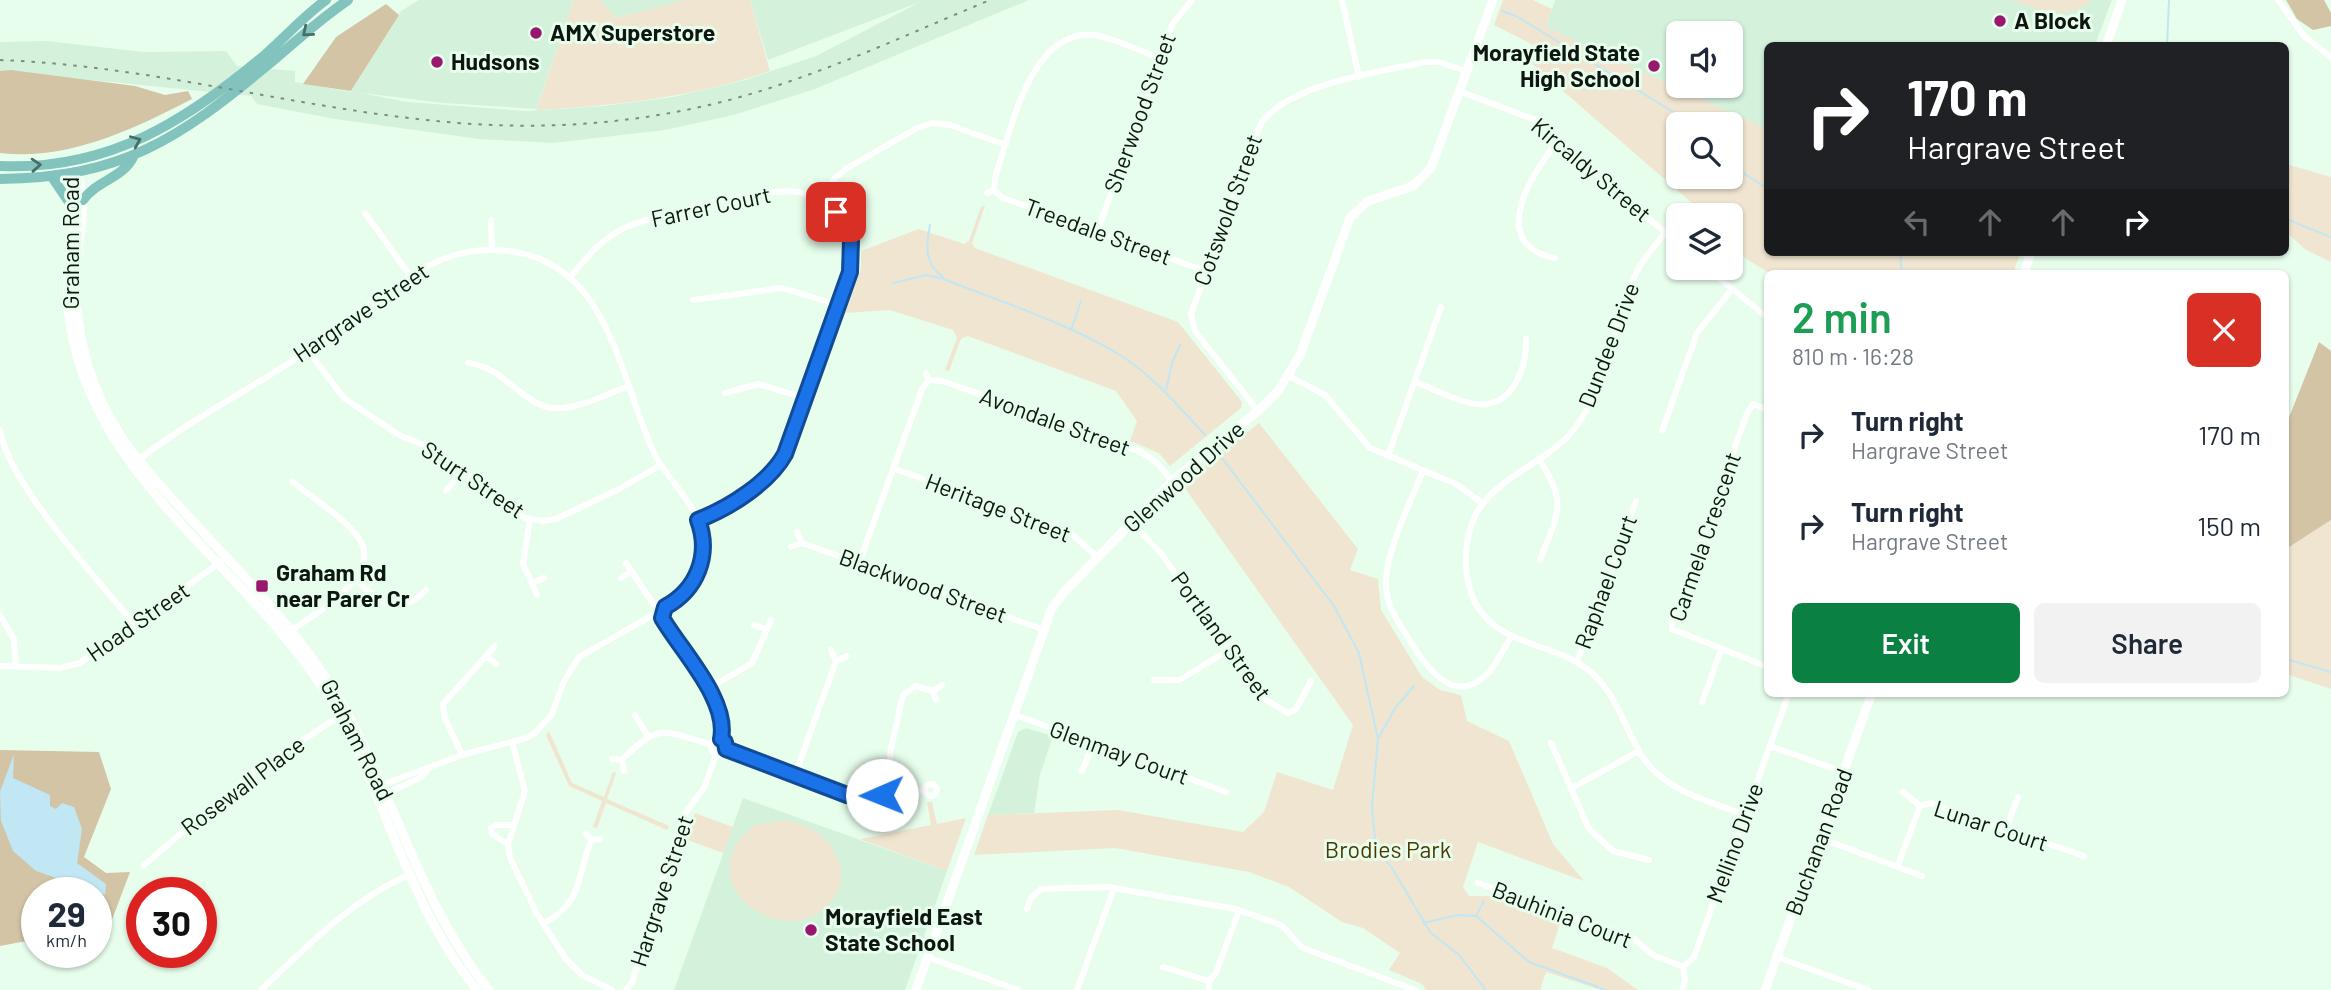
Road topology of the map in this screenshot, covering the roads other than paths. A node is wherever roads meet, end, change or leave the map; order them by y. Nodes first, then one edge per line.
1 (326, 0) edge
2 (348, 0) edge
3 (1192, 0) edge
4 (1342, 0) edge
5 (1493, 0) edge
6 (2122, 0) edge
7 (2278, 0) edge
8 (2107, 42) edge
9 (2331, 57) edge
10 (1160, 58) junction
11 (1466, 71) junction
12 (1359, 78) junction
13 (1459, 90) junction
14 (1560, 139) junction
15 (1006, 145) junction
16 (133, 157) junction
17 (71, 161) junction
18 (0, 166) edge
19 (74, 174) junction
20 (52, 177) junction
21 (0, 179) edge
22 (83, 200) junction
23 (821, 200) junction
24 (75, 211) junction
25 (365, 213) dead end
26 (491, 220) dead end
27 (1097, 232) junction
28 (1665, 233) joint
29 (492, 250) junction
30 (1555, 258) dead end
31 (1205, 271) junction
32 (411, 277) junction
33 (570, 278) junction
34 (1721, 280) edge
35 (1732, 289) junction
36 (693, 300) dead end
37 (839, 305) junction
38 (1441, 307) dead end
39 (1764, 315) edge
40 (1526, 339) dead end
41 (308, 351) junction
42 (468, 363) dead end
43 (1289, 376) junction
44 (1415, 382) junction
45 (629, 386) junction
46 (725, 393) dead end
47 (805, 398) junction
48 (1764, 408) edge
49 (1258, 411) junction
50 (0, 430) edge
51 (1662, 431) dead end
52 (1388, 457) junction
53 (1540, 461) junction
54 (134, 463) junction
55 (661, 465) junction
56 (893, 468) junction
57 (1423, 470) junction
58 (462, 471) junction
59 (292, 481) dead end
60 (1172, 481) junction
61 (446, 491) dead end
62 (1636, 501) dead end
63 (1482, 503) junction
64 (530, 519) junction
65 (698, 520) junction
66 (1131, 522) junction
67 (797, 532) dead end
68 (802, 543) junction
69 (791, 547) dead end
70 (1097, 556) junction
71 (1541, 560) dead end
72 (223, 561) junction
73 (626, 562) dead end
74 (859, 563) junction
75 (632, 571) junction
76 (544, 578) dead end
77 (621, 578) dead end
78 (356, 580) junction
79 (532, 583) junction
80 (426, 590) dead end
81 (537, 595) dead end
82 (654, 605) junction
83 (665, 607) junction
84 (0, 615) edge
85 (651, 616) junction
86 (662, 618) junction
87 (771, 620) dead end
88 (135, 625) junction
89 (754, 625) dead end
90 (1044, 630) junction
91 (767, 631) junction
92 (288, 632) junction
93 (1511, 637) junction
94 (495, 646) dead end
95 (831, 650) dead end
96 (1229, 650) junction
97 (1721, 650) junction
98 (486, 656) junction
99 (848, 656) dead end
100 (836, 661) junction
101 (1577, 662) junction
102 (496, 664) dead end
103 (0, 666) edge
104 (1764, 666) edge
105 (16, 667) junction
106 (1154, 680) dead end
107 (1311, 681) dead end
108 (942, 685) dead end
109 (708, 689) junction
110 (933, 691) junction
111 (1788, 697) edge
112 (1871, 697) edge
113 (936, 700) dead end
114 (1702, 702) dead end
115 (343, 714) junction
116 (1013, 714) junction
117 (635, 715) dead end
118 (648, 735) junction
119 (721, 739) junction
120 (512, 742) junction
121 (1551, 743) dead end
122 (711, 744) junction
123 (1093, 744) junction
124 (1770, 746) junction
125 (726, 749) junction
126 (1639, 751) junction
127 (716, 754) junction
128 (462, 755) junction
129 (611, 759) dead end
130 (622, 760) junction
131 (624, 771) dead end
132 (1082, 771) dead end
133 (1843, 772) junction
134 (794, 775) junction
135 (1572, 788) junction
136 (925, 790) dead end
137 (380, 791) junction
138 (1226, 792) dead end
139 (1903, 792) dead end
140 (892, 793) junction
141 (2018, 797) dead end
142 (1920, 807) junction
143 (1745, 815) junction
144 (514, 825) junction
145 (2006, 829) junction
146 (586, 833) dead end
147 (1820, 838) junction
148 (600, 839) dead end
149 (591, 840) junction
150 (508, 844) junction
151 (2084, 856) dead end
152 (1649, 860) dead end
153 (144, 865) dead end
154 (1897, 867) junction
155 (416, 872) junction
156 (1922, 876) dead end
157 (1478, 883) dead end
158 (1114, 888) junction
159 (1027, 909) dead end
160 (1239, 910) junction
161 (544, 923) junction
162 (927, 957) junction
163 (1777, 957) junction
164 (1163, 967) dead end
165 (1683, 967) junction
166 (1209, 981) junction
167 (476, 987) edge
168 (1000, 987) edge
169 (261, 990) edge
170 (489, 990) edge
171 (612, 990) edge
172 (626, 990) edge
173 (916, 990) edge
174 (1018, 990) edge
175 (1077, 990) edge
176 (1209, 990) edge
177 (1415, 990) edge
178 (1682, 990) edge
179 (1765, 990) edge
180 (1868, 990) edge

17 -> 1 main road
2 -> 16 main road
3 - 10 street, Sherwood Street
4 - 12 street
5 - 11 main road, Glenwood Drive
6 - 8 main road
7 - 9 street
10 - 15 street
10 - 27 street, Sherwood Street
11 - 12 street, Cotswold Street
11 - 13 main road, Glenwood Drive
12 - 31 street, Cotswold Street
13 - 14 street, Kircaldy Street
13 - 43 main road, Glenwood Drive
14 - 28 street, Kircaldy Street
14 - 30 street
15 - 23 street
15 - 27 street, Treedale Street
16 - 19 main road
16 - 22 main road
18 -> 17 main road
17 - 19 main road, Graham Road
19 - 20 main road
19 - 22 main road, Graham Road
19 - 24 main road, Graham Road
20 - 21 main road
20 - 24 main road
22 - 54 main road, Graham Road
23 - 33 street, Farrer Court
23 - 37 street
24 - 54 main road, Graham Road
25 - 32 street
26 - 29 street
27 - 31 street, Treedale Street
28 - 53 street, Dundee Drive
29 - 32 street, Hargrave Street
29 - 33 street, Hargrave Street
31 - 49 street, Cotswold Street
32 - 41 street, Hargrave Street
33 - 45 street, Hargrave Street
34 - 35 street
35 - 39 street
35 - 51 street
36 - 37 street
37 - 47 street
38 - 44 street
40 - 44 street
41 - 54 street, Hargrave Street
41 - 58 street, Sturt Street
42 - 45 street
43 - 49 main road, Glenwood Drive
43 - 52 street
44 - 52 street
45 - 55 street, Hargrave Street
46 - 47 street
47 - 65 street
48 - 97 street, Carmela Crescent
49 - 60 main road, Glenwood Drive
50 - 88 street
52 - 57 street
53 - 63 street, Dundee Drive
53 - 71 street
54 - 72 main road, Graham Road
55 - 64 street, Sturt Street
55 - 65 street, Hargrave Street
56 - 60 street, Avondale Street
56 - 70 street, Heritage Street
56 - 74 street, Avondale Street
57 - 63 street
57 - 93 street
58 - 61 street
58 - 64 street, Sturt Street
59 - 78 street
60 - 66 main road, Glenwood Drive
62 - 101 street, Raphael Court
63 - 93 street, Dundee Drive
64 - 79 street
65 - 83 street, Hargrave Street
66 - 70 main road, Glenwood Drive
66 - 96 street, Portland Street
67 - 68 street
68 - 69 street
68 - 74 street, Blackwood Street
70 - 90 main road, Glenwood Drive
72 - 88 street, Hoad Street
72 - 92 main road, Graham Road
73 - 75 street
74 - 90 street, Blackwood Street
75 - 77 street
75 - 82 street
76 - 79 street
78 - 80 street
78 - 92 street
79 - 81 street
82 - 83 street
82 - 85 street
83 - 86 street
84 - 105 street
85 - 86 street
85 - 120 street
86 - 109 street
87 - 91 street
88 - 105 street, Hoad Street
89 - 91 street
90 - 116 main road, Glenwood Drive
91 - 109 street
92 - 115 main road, Graham Road
93 - 101 street, Dundee Drive
94 - 98 street
95 - 100 street
96 - 106 street
96 - 107 street, Portland Street
97 - 104 street, Carmela Crescent
97 - 114 street
98 - 102 street
98 - 128 street
99 - 100 street
100 - 134 street
101 - 126 street, Dundee Drive
103 - 105 street, Hoad Street
108 - 110 street
109 - 119 street
110 - 113 street
110 - 140 street
111 - 124 street, Mellino Drive
112 - 133 main road, Buchanan Road
115 - 137 main road, Graham Road
115 - 153 street, Rosewall Place
116 - 123 street, Glenmay Court
116 - 162 main road, Glenwood Drive
117 - 118 street
118 - 122 street
118 - 130 street
119 - 122 street
119 - 125 street
120 - 128 street
120 - 144 street
121 - 135 street
122 - 127 street
123 - 132 street
123 - 138 street, Glenmay Court
124 - 133 street
124 - 143 street, Mellino Drive
125 - 127 street
125 - 134 street
126 - 135 street
126 - 143 street, Dundee Drive
127 - 172 street, Hargrave Street
128 - 137 street
129 - 130 street
130 - 131 street
133 - 147 main road, Buchanan Road
134 - 140 street
135 - 152 street
136 - 140 street
137 - 155 main road, Graham Road
139 - 142 street
141 - 145 street
142 - 145 street, Lunar Court
142 - 154 street, Lunar Court
143 - 165 street, Mellino Drive
144 - 150 street
144 - 150 street
145 - 151 street, Lunar Court
146 - 149 street
147 - 154 street
147 - 163 main road, Buchanan Road
148 - 149 street
149 - 161 street
150 - 161 street
154 - 156 street
155 - 167 main road, Graham Road
155 - 169 street
157 - 165 street, Bauhinia Court
158 - 159 street
158 - 160 street
158 - 175 street
160 - 166 street
160 - 177 street
161 - 171 street
162 - 168 street
162 - 173 main road, Glenwood Drive
163 - 179 main road, Buchanan Road
163 - 180 street
164 - 166 street
165 - 178 street, Mellino Drive
166 - 176 street
167 - 170 main road, Graham Road
168 - 174 street

